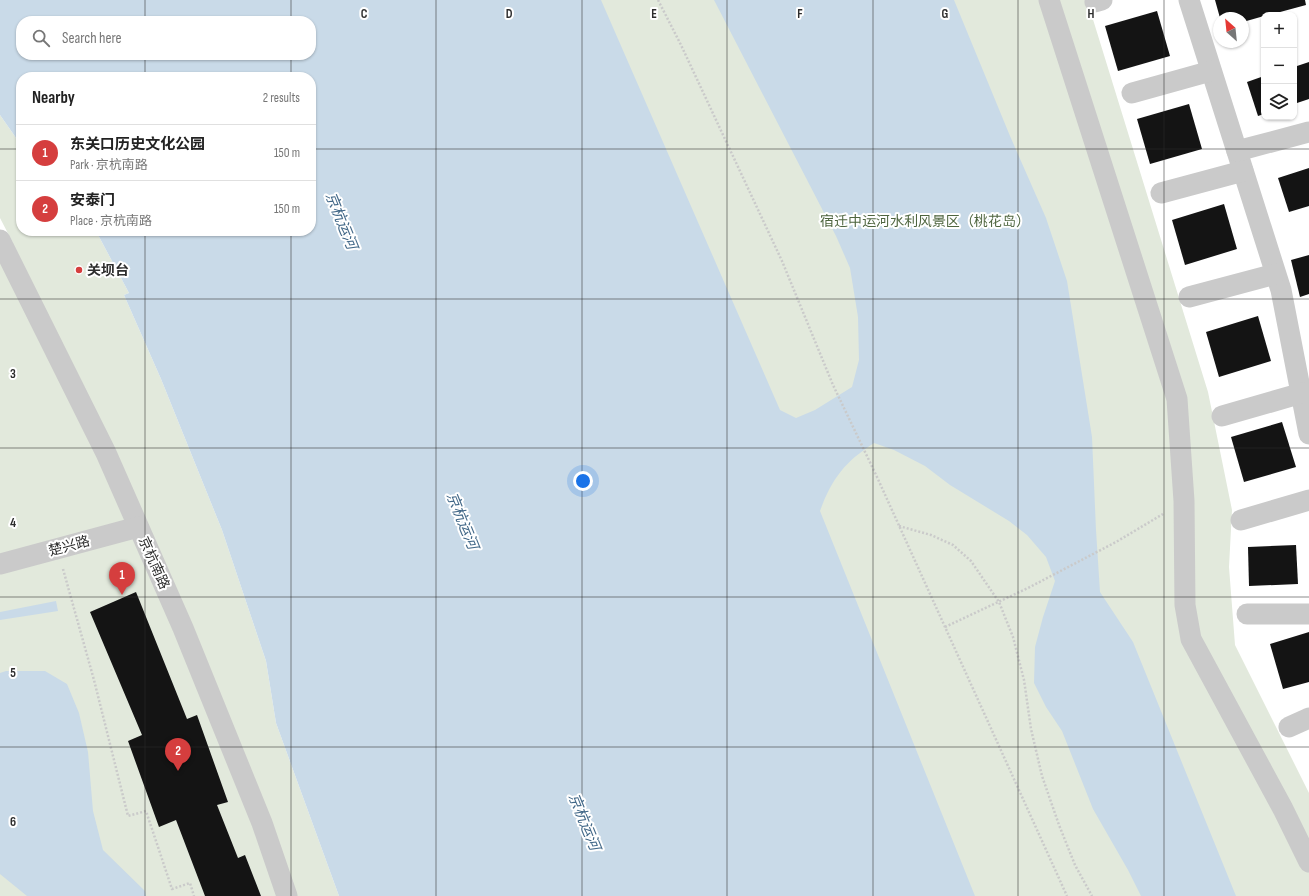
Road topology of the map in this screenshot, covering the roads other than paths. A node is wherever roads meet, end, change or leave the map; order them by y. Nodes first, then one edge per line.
1 (1049, 0) edge
2 (1189, 0) edge
3 (1211, 71) junction
4 (1132, 93) dead end
5 (1309, 132) edge
6 (1240, 161) junction
7 (1161, 193) dead end
8 (0, 240) edge
9 (1276, 274) junction
10 (1189, 297) dead end
11 (1302, 393) junction
12 (1222, 416) dead end
13 (1309, 429) edge
14 (1309, 500) edge
15 (1241, 520) dead end
16 (138, 527) junction
17 (0, 564) edge
18 (1246, 614) dead end
19 (1309, 614) edge
20 (1309, 718) edge
21 (1289, 727) dead end
22 (1309, 862) edge
23 (287, 896) edge

1 - 22 street
2 - 3 street
3 - 4 street
3 - 6 street
5 - 6 street
6 - 7 street
6 - 9 street
8 - 16 street, 京杭南路
9 - 10 street
9 - 11 street
11 - 12 street
11 - 13 street
14 - 15 street
16 - 17 street, 楚兴路
16 - 23 street, 京杭南路
18 - 19 street
20 - 21 street

